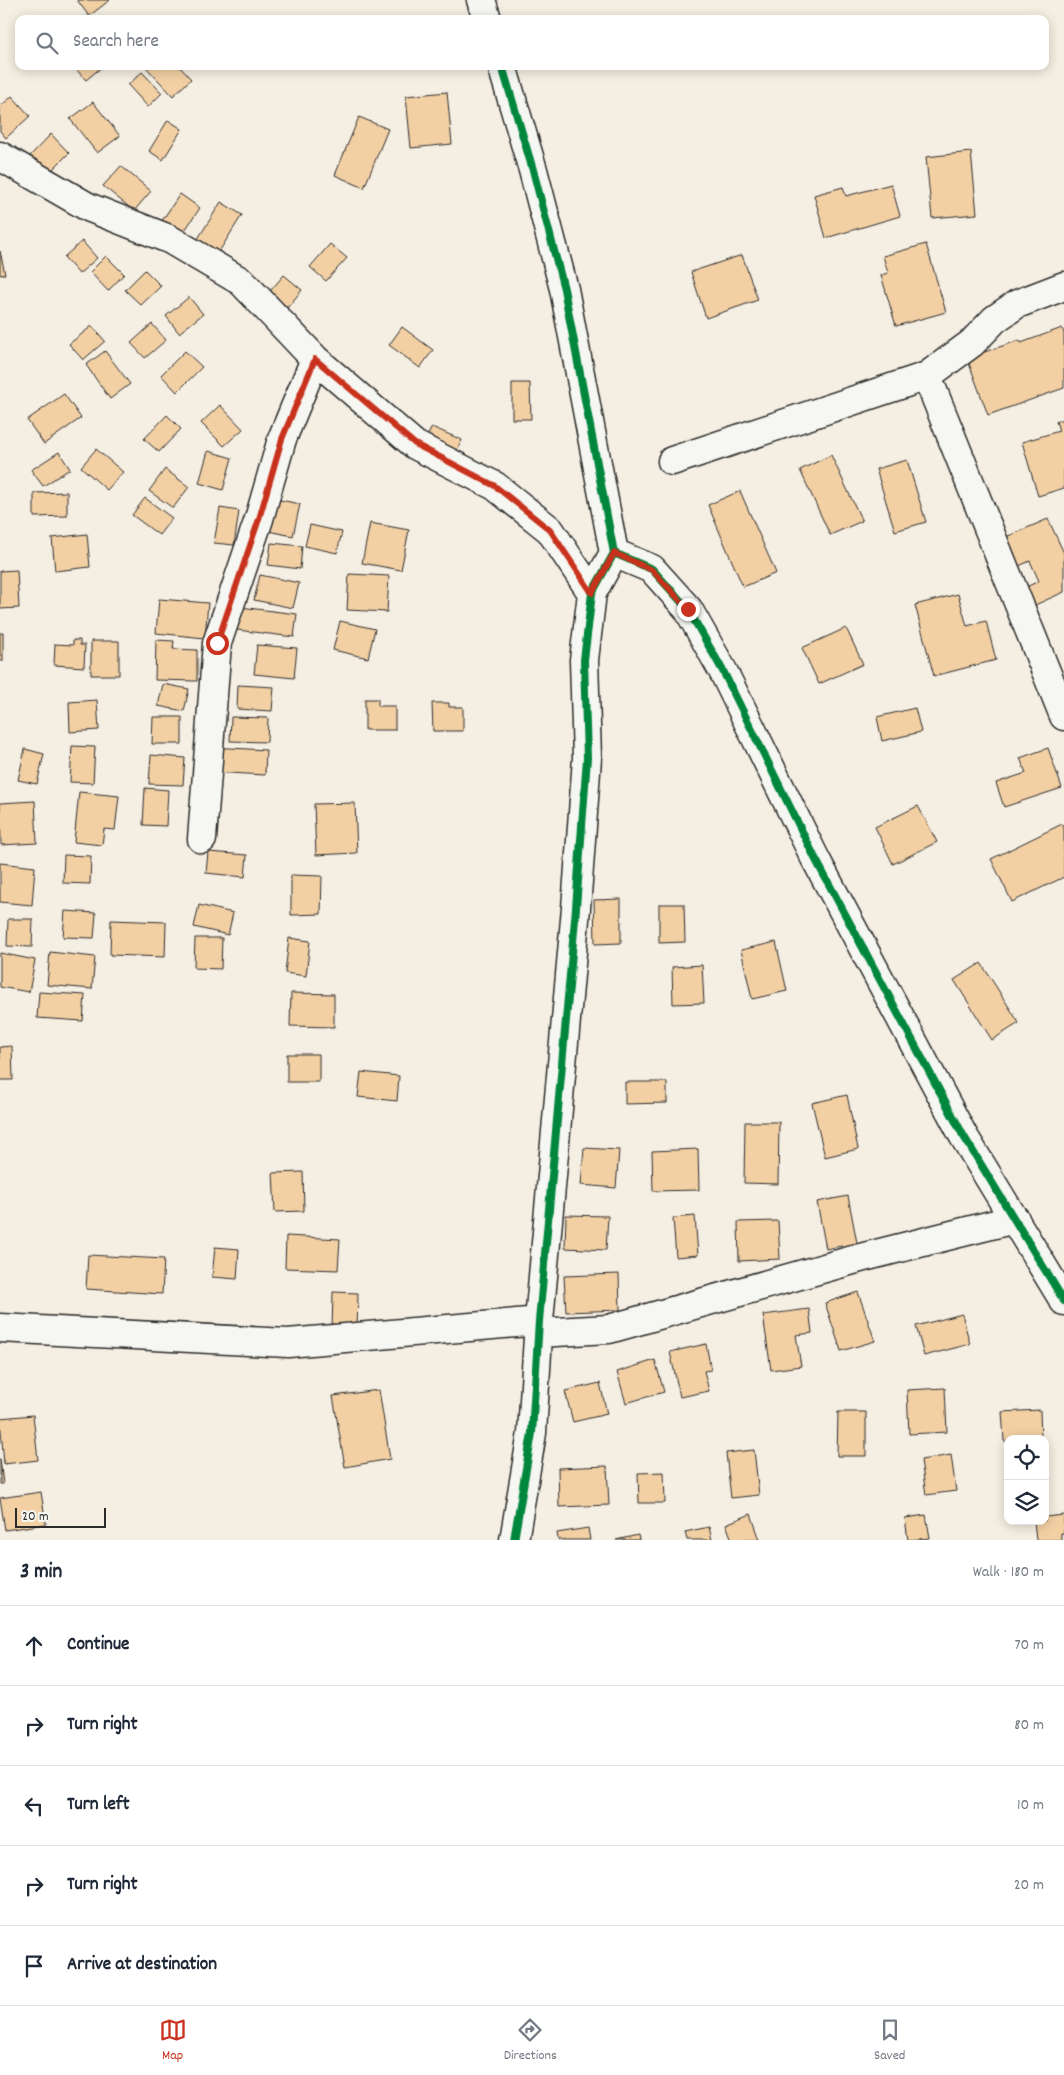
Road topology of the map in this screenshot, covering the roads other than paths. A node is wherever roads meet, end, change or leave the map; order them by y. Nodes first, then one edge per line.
1 (481, 0) edge
2 (486, 15) edge
3 (503, 70) edge
4 (0, 156) edge
5 (1064, 286) edge
6 (315, 359) junction
7 (927, 376) junction
8 (672, 461) dead end
9 (614, 553) junction
10 (592, 593) junction
11 (1064, 716) edge
12 (202, 839) dead end
13 (1016, 1219) junction
14 (1064, 1301) edge
15 (539, 1327) junction
16 (0, 1328) edge
17 (514, 1540) edge

1 - 2 street
3 - 9 street
4 - 6 street
5 - 7 street
6 - 10 street
6 - 12 street
7 - 8 street
7 - 11 street
9 - 10 street
9 - 13 street
10 - 15 street
13 - 14 street
13 - 15 street
15 - 16 street
15 - 17 street

